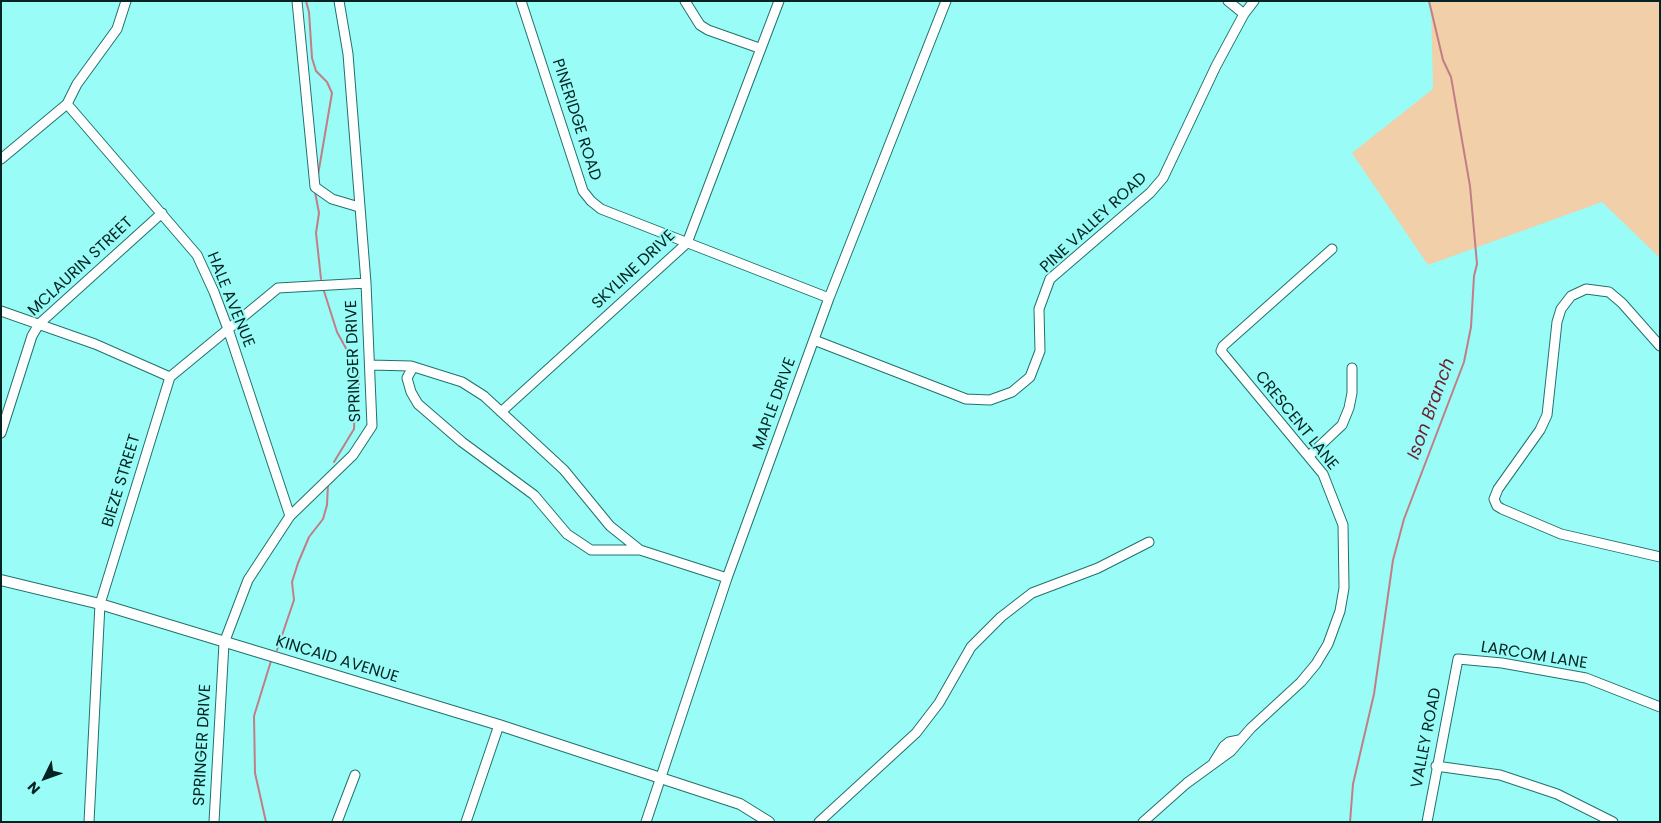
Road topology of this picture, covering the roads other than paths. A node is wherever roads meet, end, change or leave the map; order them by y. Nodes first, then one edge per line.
1 (126, 1) edge
2 (297, 1) edge
3 (339, 1) edge
4 (521, 1) edge
5 (685, 1) edge
6 (779, 1) edge
7 (946, 1) edge
8 (1228, 1) edge
9 (1254, 1) edge
10 (1244, 14) junction
11 (759, 48) junction
12 (67, 104) junction
13 (1, 159) edge
14 (359, 207) junction
15 (162, 213) junction
16 (687, 243) junction
17 (1332, 249) dead end
18 (366, 283) junction
19 (829, 298) junction
20 (1, 311) edge
21 (39, 324) junction
22 (228, 329) junction
23 (814, 340) junction
24 (1660, 346) edge
25 (370, 365) junction
26 (413, 367) junction
27 (1352, 368) dead end
28 (170, 377) junction
29 (501, 412) junction
30 (1, 433) edge
31 (1310, 456) junction
32 (290, 516) junction
33 (1149, 542) dead end
34 (640, 550) junction
35 (1660, 557) edge
36 (727, 578) junction
37 (1, 580) edge
38 (100, 604) junction
39 (224, 643) junction
40 (1458, 660) joint
41 (1660, 707) edge
42 (499, 724) junction
43 (1436, 766) junction
44 (355, 775) dead end
45 (661, 778) junction
46 (89, 822) edge
47 (214, 822) edge
48 (337, 822) edge
49 (466, 822) edge
50 (646, 822) edge
51 (770, 822) edge
52 (819, 822) edge
53 (1143, 822) edge
54 (1426, 822) edge
55 (1614, 822) edge

1 - 12 street
2 - 14 street
3 - 14 street, SPRINGER DRIVE
4 - 16 street, PINERIDGE ROAD
5 - 11 street
6 - 11 street, SKYLINE DRIVE
7 - 19 street, MAPLE DRIVE
8 - 10 street
9 - 10 street, PINE VALLEY ROAD
10 - 23 street, PINE VALLEY ROAD
11 - 16 street, SKYLINE DRIVE
12 - 13 street
12 - 15 street, HALE AVENUE
14 - 18 street, SPRINGER DRIVE
15 - 21 street, MCLAURIN STREET
15 - 22 street, HALE AVENUE
16 - 19 street, PINERIDGE ROAD
16 - 29 street, SKYLINE DRIVE
17 - 31 street, CRESCENT LANE
18 - 22 street
18 - 25 street, SPRINGER DRIVE
19 - 23 street, MAPLE DRIVE
20 - 21 street
21 - 28 street
21 - 30 street, MCLAURIN STREET
22 - 28 street
22 - 32 street, HALE AVENUE
23 - 36 street, MAPLE DRIVE
24 - 35 street
25 - 26 street
25 - 32 street, SPRINGER DRIVE
26 - 29 street
26 - 34 street
27 - 31 street
28 - 38 street, BIEZE STREET
29 - 34 street
31 - 53 street, CRESCENT LANE
32 - 39 street, SPRINGER DRIVE
33 - 52 street
34 - 36 street
36 - 45 street, MAPLE DRIVE
37 - 38 street, KINCAID AVENUE
38 - 39 street, KINCAID AVENUE
38 - 46 street, BIEZE STREET
39 - 42 street, KINCAID AVENUE
39 - 47 street, SPRINGER DRIVE
40 - 41 street, LARCOM LANE
40 - 43 street, VALLEY ROAD
42 - 45 street, KINCAID AVENUE
42 - 49 street
43 - 54 street, VALLEY ROAD
43 - 55 street
44 - 48 street
45 - 50 street, MAPLE DRIVE
45 - 51 street, KINCAID AVENUE

